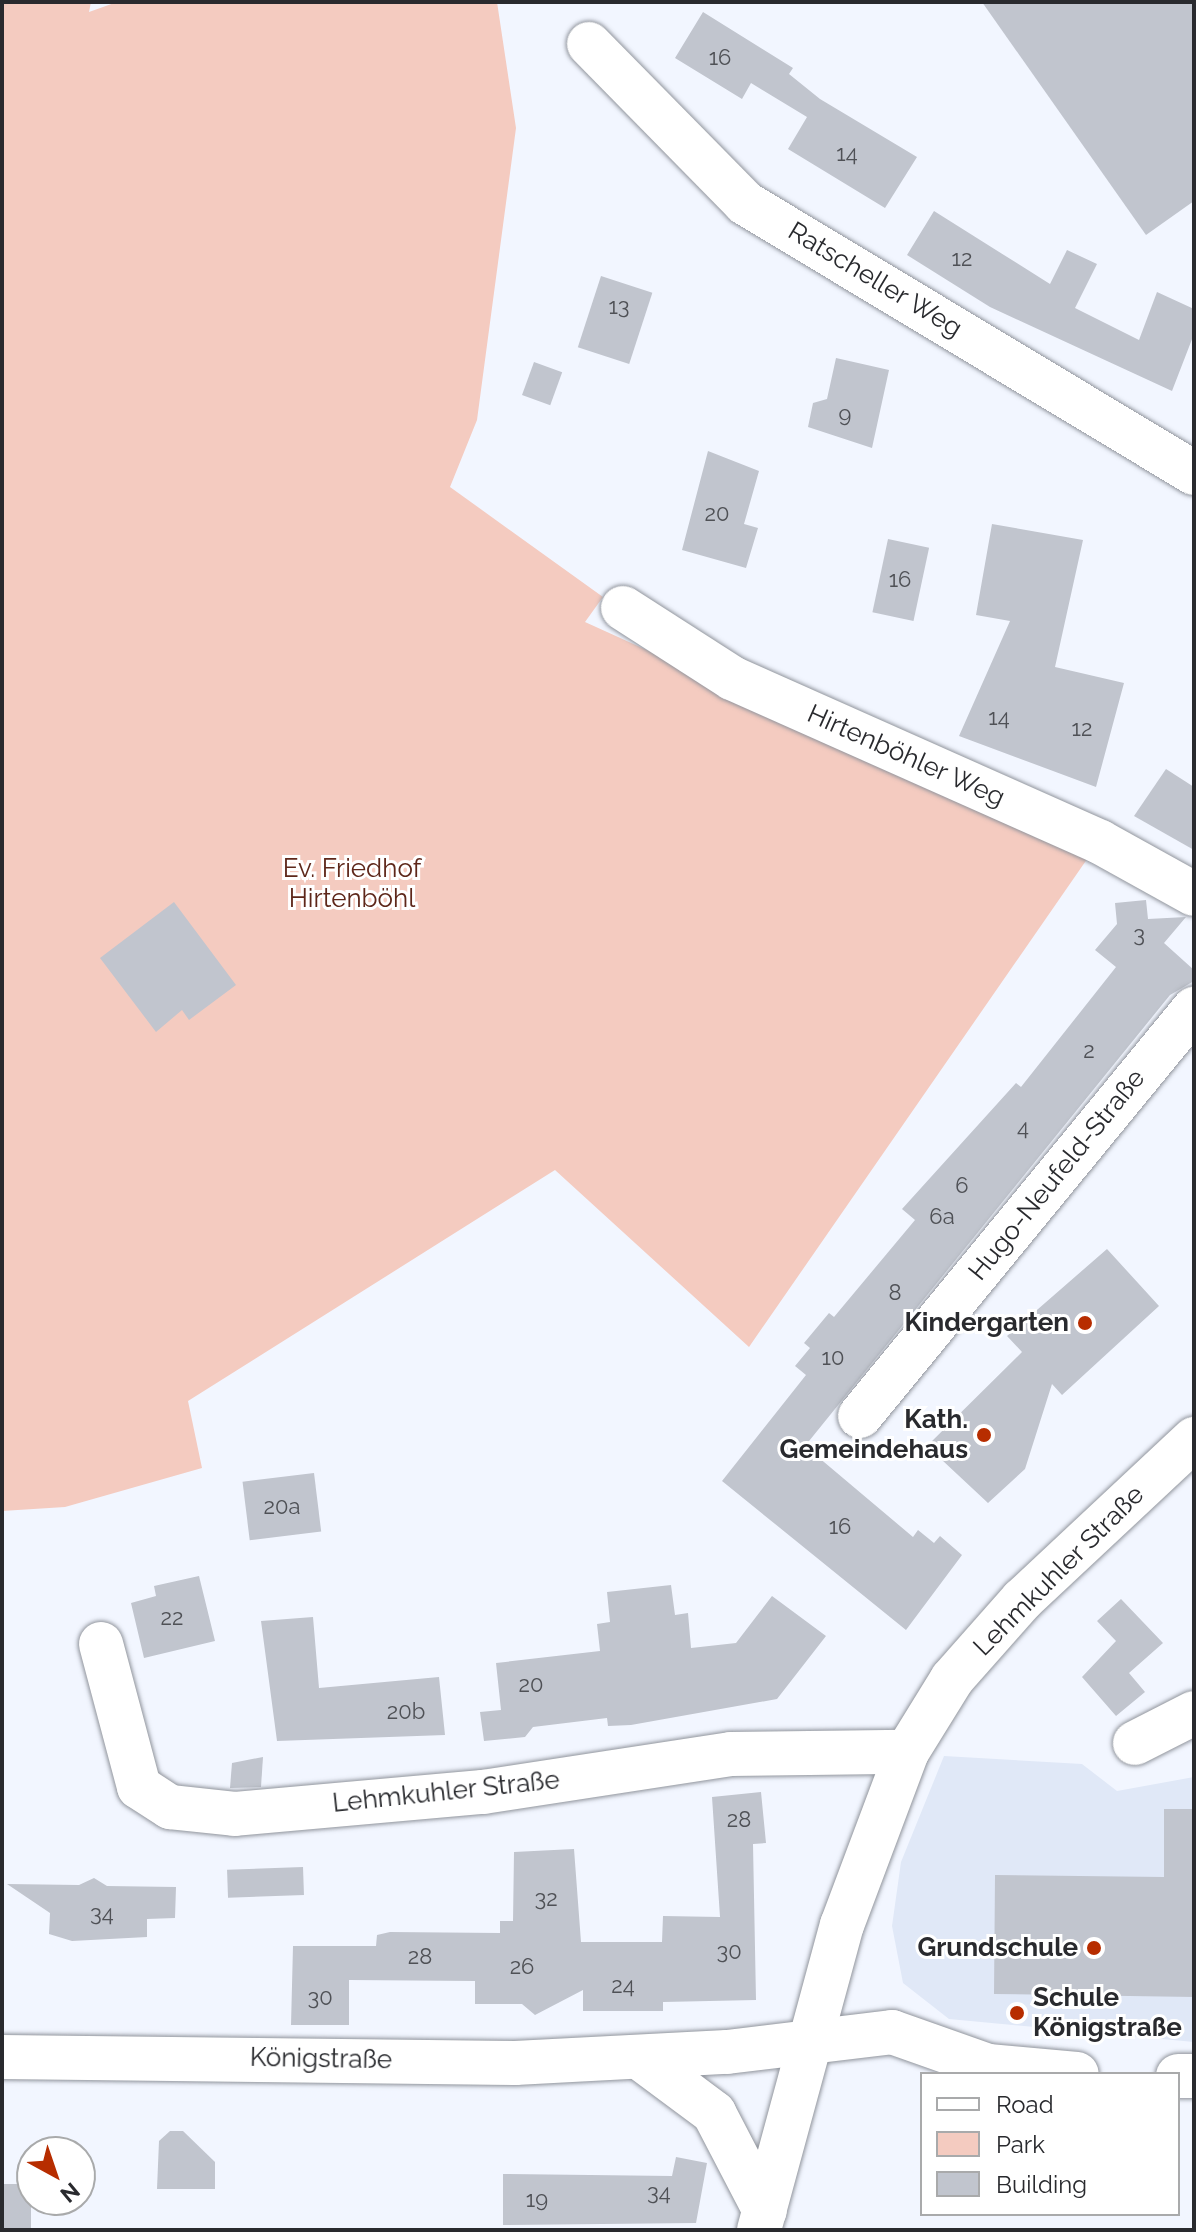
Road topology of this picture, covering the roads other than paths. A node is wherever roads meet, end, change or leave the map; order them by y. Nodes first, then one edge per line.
1 (589, 44) dead end
2 (1194, 473) edge
3 (623, 608) dead end
4 (1194, 894) edge
5 (1194, 1009) edge
6 (860, 1416) dead end
7 (1194, 1439) edge
8 (101, 1644) dead end
9 (1194, 1713) edge
10 (1135, 1743) dead end
11 (907, 1752) junction
12 (809, 2038) junction
13 (2, 2057) edge
14 (639, 2057) junction
15 (1055, 2072) edge
16 (762, 2220) edge

1 - 2 street, Ratscheller Weg
3 - 4 street, Hirtenböhler Weg
5 - 6 street, Hugo-Neufeld-Straße
7 - 11 street, Lehmkuhler Straße
8 - 11 street, Lehmkuhler Straße
9 - 10 street
11 - 12 street, Lehmkuhler Straße
12 - 14 street, Königstraße
12 - 15 street, Königstraße
12 - 16 street, Lehmkuhler Straße
13 - 14 street, Königstraße
14 - 16 street

